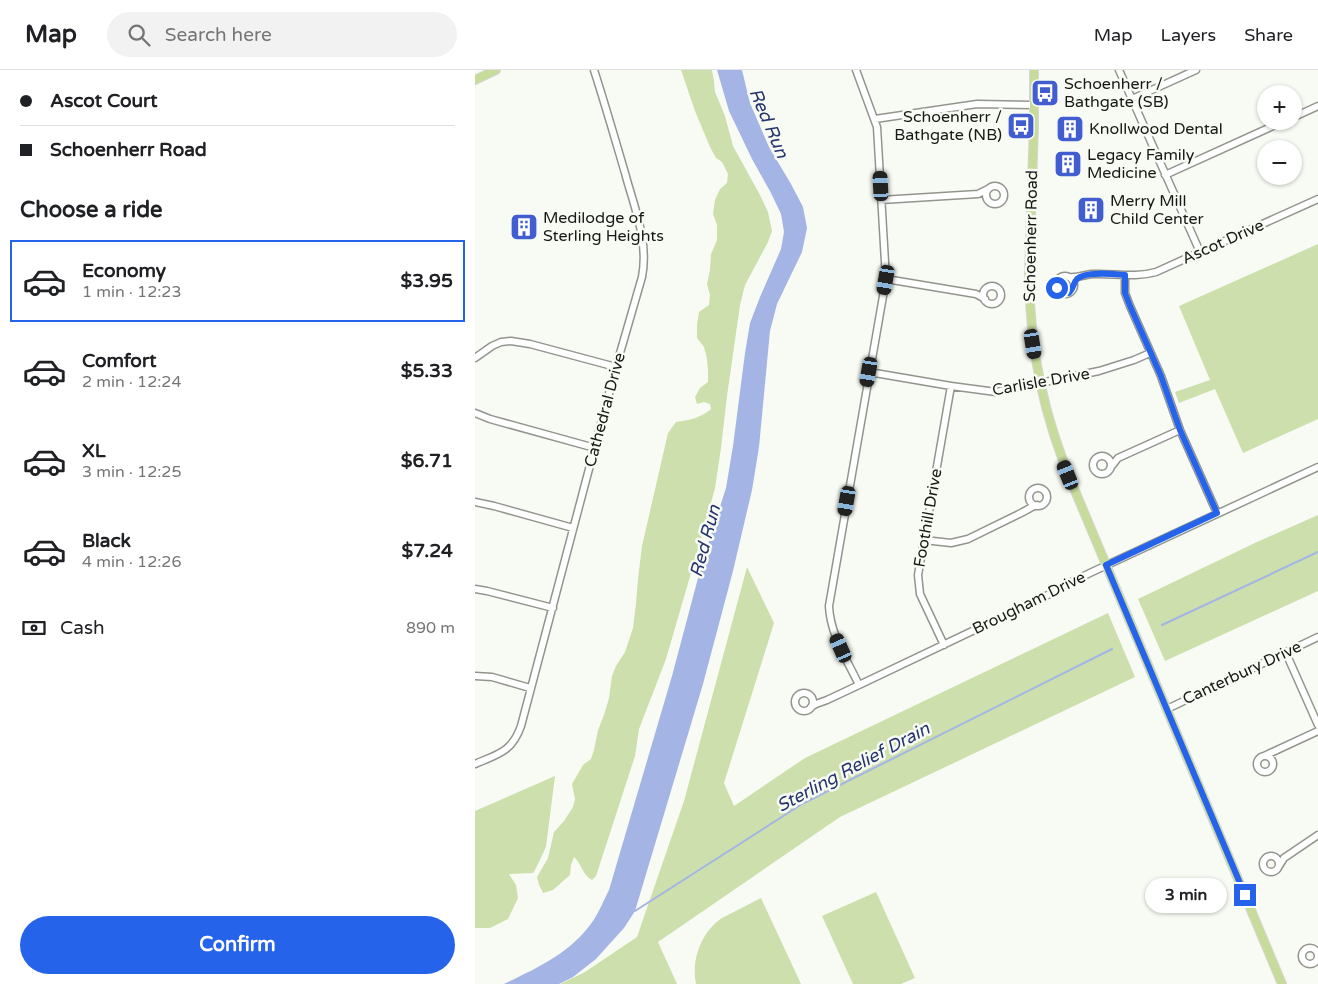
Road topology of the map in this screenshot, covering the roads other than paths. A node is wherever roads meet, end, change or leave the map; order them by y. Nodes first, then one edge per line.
1 (496, 70) edge
2 (594, 70) edge
3 (856, 70) edge
4 (1034, 70) edge
5 (1119, 70) edge
6 (1196, 70) edge
7 (475, 80) edge
8 (1132, 99) junction
9 (1034, 105) junction
10 (1318, 106) edge
11 (1302, 113) edge
12 (875, 119) junction
13 (1264, 130) edge
14 (1165, 175) junction
15 (988, 189) junction
16 (978, 194) junction
17 (881, 200) junction
18 (987, 200) junction
19 (1318, 200) edge
20 (1200, 252) junction
21 (1125, 275) junction
22 (1069, 277) junction
23 (1080, 277) junction
24 (886, 280) junction
25 (1074, 283) junction
26 (986, 289) junction
27 (976, 294) junction
28 (985, 299) junction
29 (1150, 353) junction
30 (475, 358) edge
31 (616, 367) junction
32 (869, 372) junction
33 (1040, 383) junction
34 (951, 386) junction
35 (475, 413) edge
36 (1180, 430) junction
37 (595, 448) junction
38 (1107, 457) junction
39 (1118, 458) junction
40 (1111, 466) junction
41 (1318, 467) edge
42 (1029, 498) junction
43 (475, 502) edge
44 (1037, 505) junction
45 (1027, 509) junction
46 (1217, 513) junction
47 (573, 528) junction
48 (924, 540) junction
49 (1106, 565) junction
50 (475, 589) edge
51 (553, 608) junction
52 (1318, 637) edge
53 (943, 645) junction
54 (1285, 652) junction
55 (475, 676) edge
56 (859, 685) junction
57 (530, 688) junction
58 (811, 697) junction
59 (821, 702) junction
60 (811, 707) junction
61 (1167, 708) junction
62 (1318, 725) edge
63 (1318, 731) edge
64 (1274, 751) junction
65 (1264, 756) junction
66 (1273, 761) junction
67 (475, 764) edge
68 (1318, 835) edge
69 (1275, 857) junction
70 (1284, 858) junction
71 (1279, 866) junction
72 (1316, 950) edge
73 (1318, 959) edge
74 (1283, 984) edge

1 - 7 main road
2 - 31 street, Cathedral Drive
3 - 12 street
4 - 9 main road, Schoenherr Road
5 - 8 street
6 - 8 street
8 - 14 street
9 - 12 street
9 - 33 main road, Schoenherr Road
10 - 11 street
12 - 17 street
13 - 14 street
14 - 20 street
15 - 16 street
15 - 18 street
15 - 18 street
16 - 17 street
16 - 18 street
17 - 24 street
19 - 20 street, Ascot Drive
20 - 21 street, Ascot Drive
21 - 23 street, Ascot Drive
21 - 29 street
22 - 23 street, Ascot Drive
22 - 25 street
22 - 25 street
23 - 25 street
24 - 27 street
24 - 32 street
26 - 27 street
26 - 28 street
26 - 28 street
27 - 28 street
29 - 33 street, Carlisle Drive
29 - 36 street
30 - 31 street
31 - 37 street, Cathedral Drive
32 - 34 street, Carlisle Drive
32 - 56 street
33 - 34 street, Carlisle Drive
33 - 49 main road, Schoenherr Road
34 - 48 street, Foothill Drive
35 - 37 street
36 - 39 street
36 - 46 street
37 - 47 street, Cathedral Drive
38 - 39 street
38 - 40 street
38 - 40 street
39 - 40 street
41 - 46 street, Brougham Drive
42 - 44 street
42 - 44 street
42 - 45 street
43 - 47 street
44 - 45 street
45 - 48 street
46 - 49 street, Brougham Drive
47 - 51 street, Cathedral Drive
48 - 53 street, Foothill Drive
49 - 53 street, Brougham Drive
49 - 61 main road, Schoenherr Road
50 - 51 street
51 - 57 street, Cathedral Drive
52 - 54 street, Canterbury Drive
53 - 56 street, Brougham Drive
54 - 61 street, Canterbury Drive
54 - 62 street
55 - 57 street
56 - 59 street, Brougham Drive
57 - 67 street, Cathedral Drive
58 - 59 street
58 - 60 street
58 - 60 street
59 - 60 street, Brougham Drive
61 - 74 main road, Schoenherr Road
63 - 64 street
64 - 65 street
64 - 66 street
65 - 66 street
65 - 66 street
68 - 70 street
69 - 70 street
69 - 71 street
69 - 71 street
70 - 71 street
72 - 73 street
72 - 73 street

